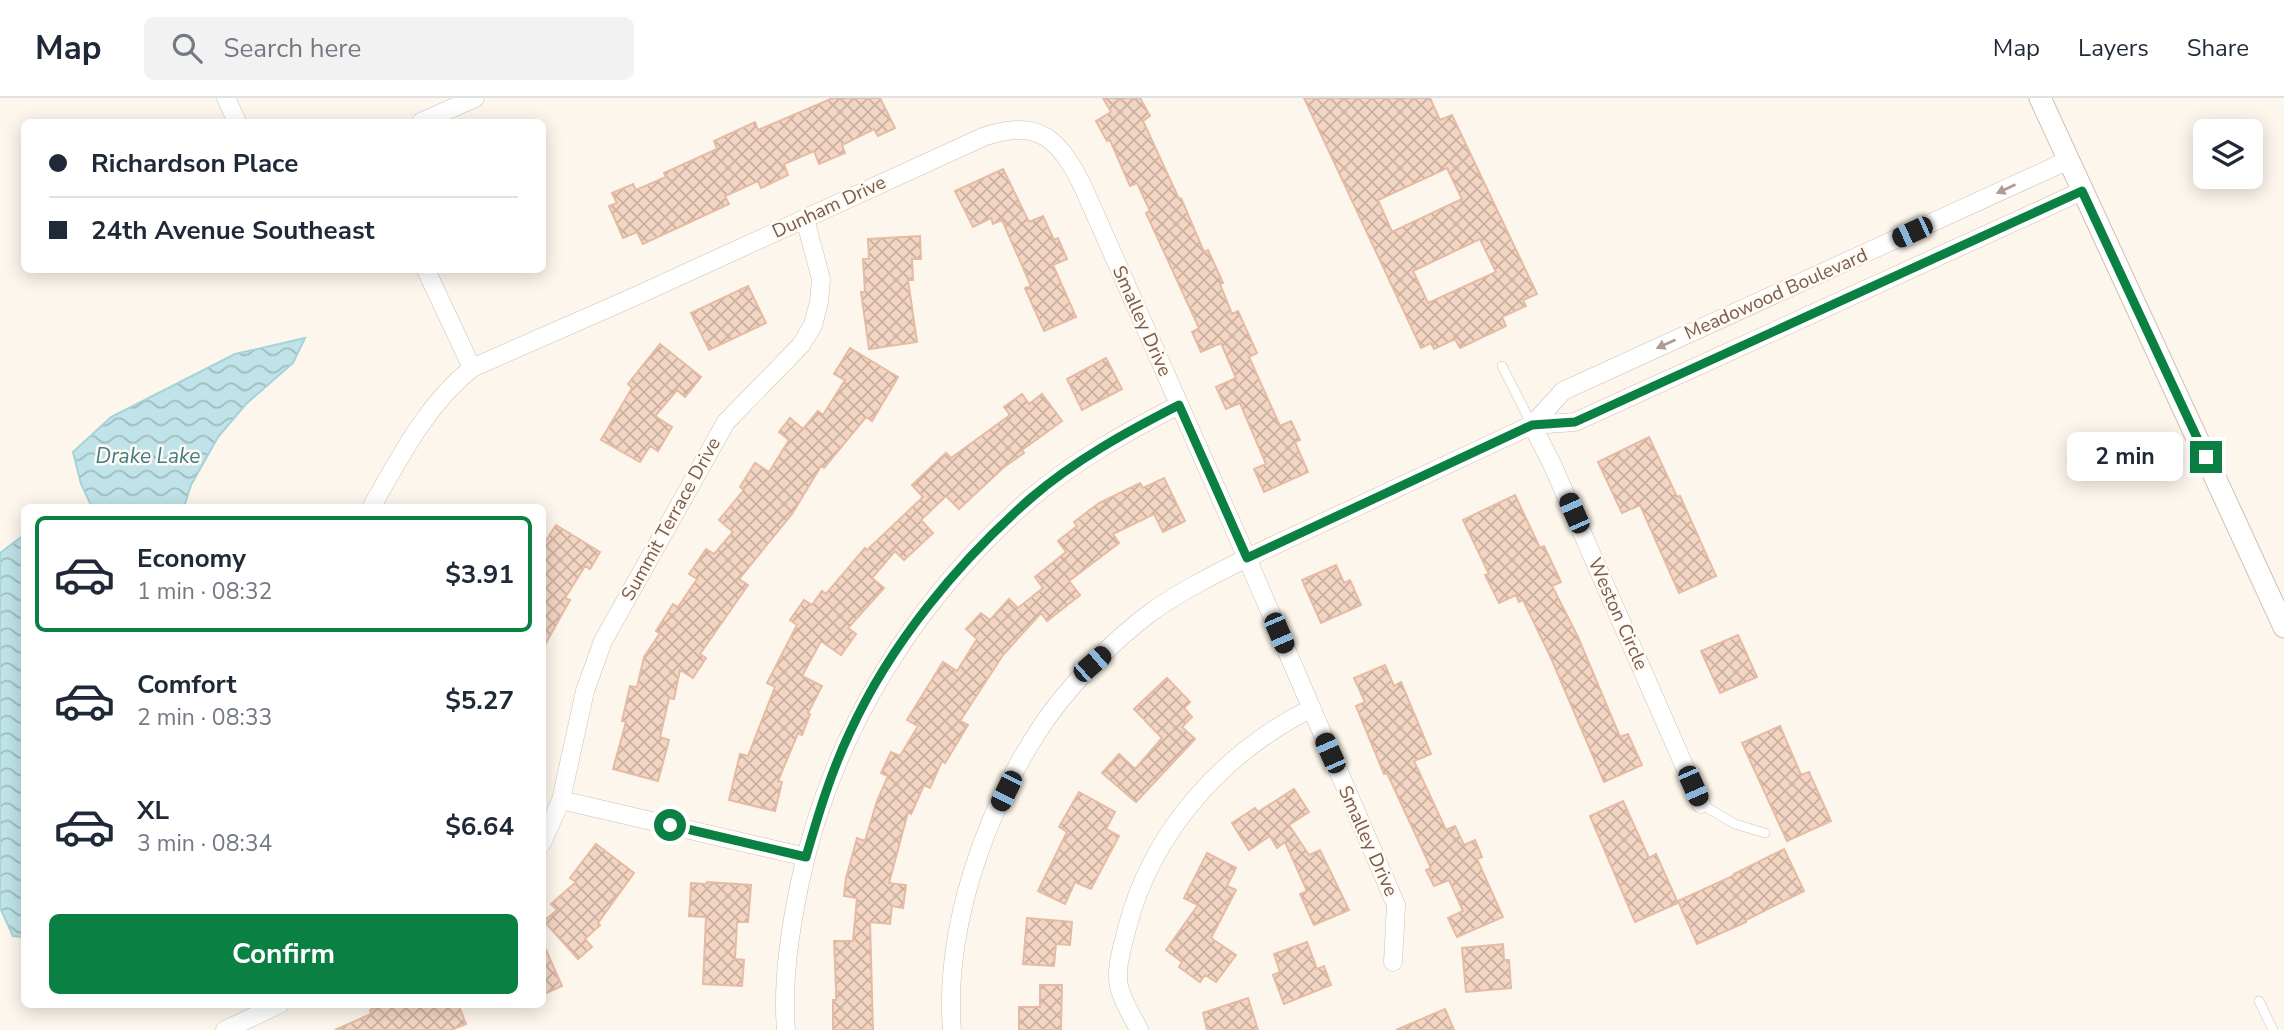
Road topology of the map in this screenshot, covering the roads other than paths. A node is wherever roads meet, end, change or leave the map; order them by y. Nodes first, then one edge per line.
1 (226, 98) edge
2 (475, 98) edge
3 (2040, 98) edge
4 (236, 119) edge
5 (428, 119) edge
6 (1025, 130) joint
7 (2068, 160) junction
8 (2082, 191) junction
9 (805, 219) junction
10 (427, 273) edge
11 (1502, 366) dead end
12 (472, 368) junction
13 (1179, 405) junction
14 (1532, 425) junction
15 (373, 504) edge
16 (1247, 558) junction
17 (2284, 627) edge
18 (1310, 709) junction
19 (561, 800) junction
20 (1701, 804) joint
21 (1765, 833) dead end
22 (546, 834) edge
23 (806, 857) junction
24 (1393, 962) dead end
25 (2259, 1001) dead end
26 (272, 1008) edge
27 (225, 1030) edge
28 (786, 1030) edge
29 (952, 1030) edge
30 (1139, 1030) edge
31 (2273, 1030) edge

1 - 4 street
2 - 5 street
3 - 7 street
6 - 9 street, Dunham Drive
6 - 13 street, Smalley Drive
7 - 8 street
7 -> 14 street, Meadowood Boulevard
8 - 14 street, Meadowood Boulevard
8 - 17 street
9 - 12 street, Dunham Drive
9 - 19 street, Summit Terrace Drive
10 - 12 street
11 - 14 lane
12 - 15 street, Dunham Drive
13 - 16 street, Smalley Drive
13 - 23 street
14 - 16 street, Meadowood Boulevard
14 - 20 street, Weston Circle
16 - 18 street, Smalley Drive
16 - 29 street, Meadowood Boulevard
18 - 24 street, Smalley Drive
18 - 30 street
19 - 22 street, Summit Terrace Drive
19 - 23 street
20 - 21 lane
23 - 28 street
25 - 31 lane
26 - 27 street

